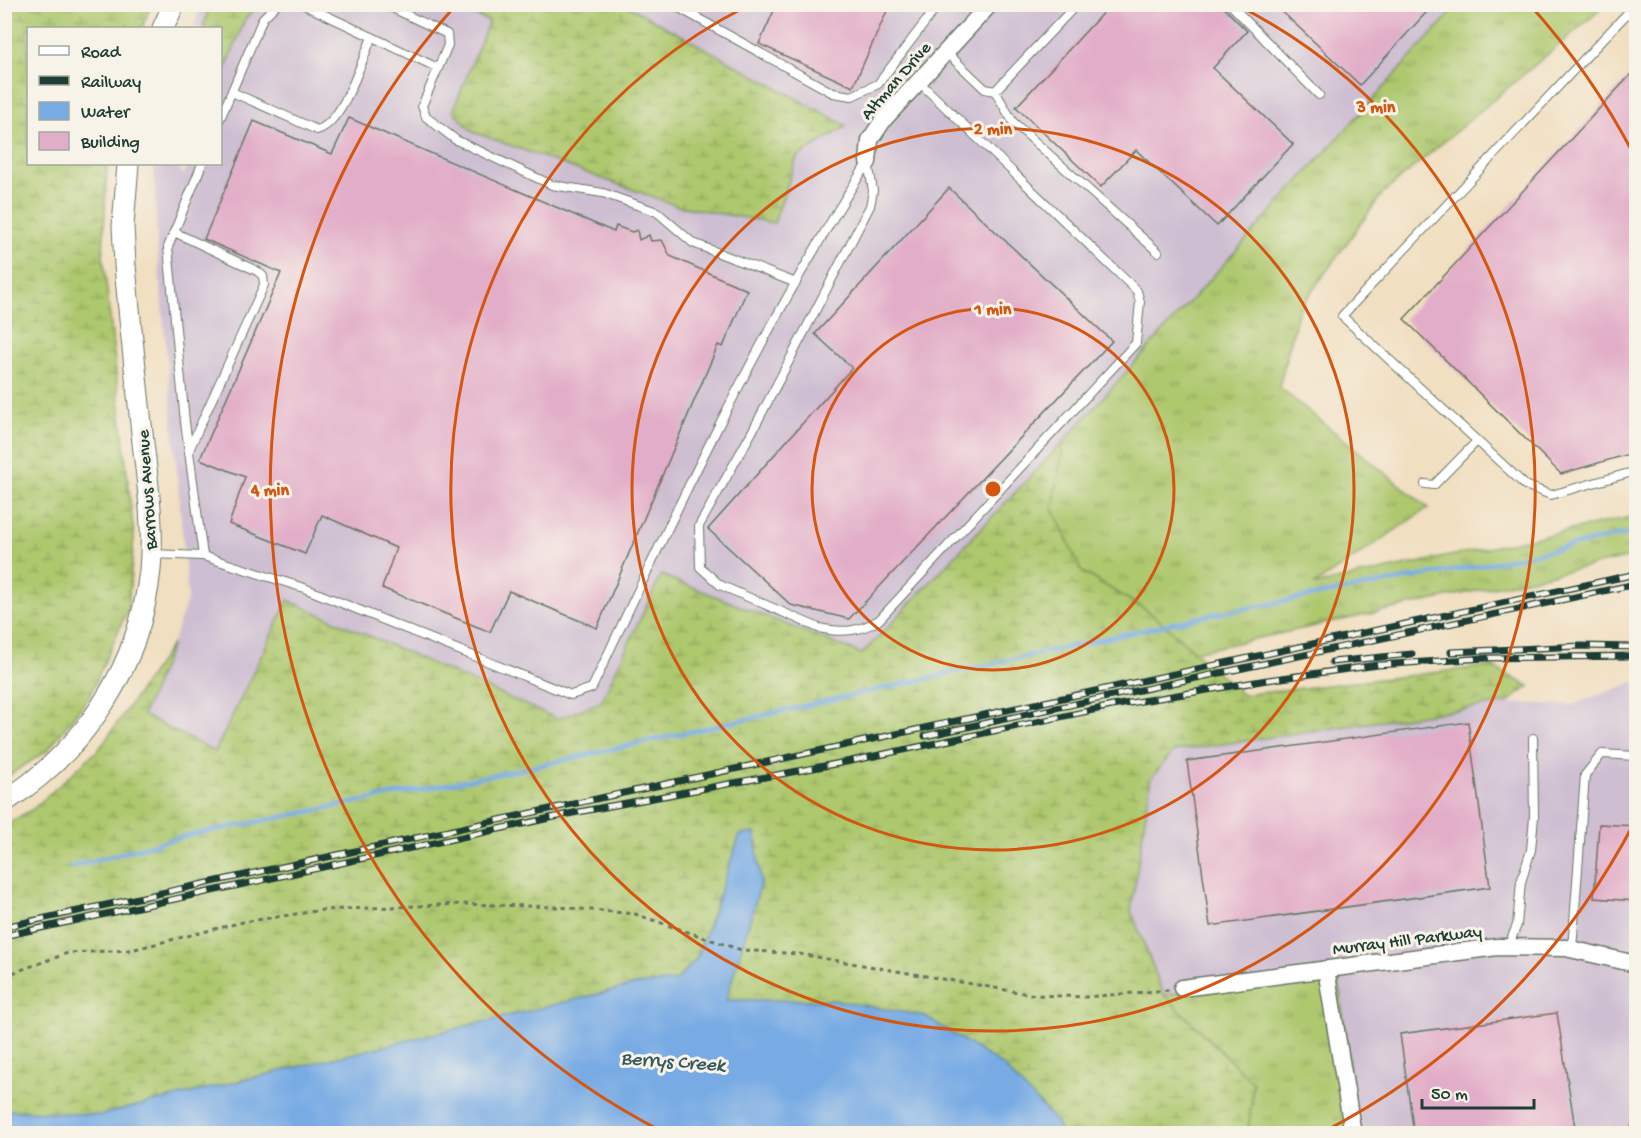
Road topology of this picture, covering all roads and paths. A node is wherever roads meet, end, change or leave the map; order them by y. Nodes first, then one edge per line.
1 (174, 4) edge
2 (277, 4) edge
3 (302, 4) edge
4 (384, 4) edge
5 (672, 4) edge
6 (939, 4) edge
7 (990, 4) edge
8 (1077, 4) edge
9 (1230, 4) edge
10 (1636, 4) edge
11 (163, 27) edge
12 (372, 37) junction
13 (946, 52) junction
14 (438, 68) junction
15 (918, 81) junction
16 (232, 92) junction
17 (995, 92) junction
18 (1319, 94) dead end
19 (222, 114) edge
20 (868, 162) junction
21 (128, 165) edge
22 (202, 165) edge
23 (174, 232) junction
24 (1158, 252) dead end
25 (796, 283) junction
26 (1476, 442) junction
27 (189, 450) junction
28 (1636, 471) edge
29 (1425, 484) dead end
30 (151, 554) junction
31 (203, 556) junction
32 (1533, 738) dead end
33 (1636, 756) edge
34 (4, 802) edge
35 (1508, 947) junction
36 (1572, 949) junction
37 (1636, 964) edge
38 (1326, 969) junction
39 (4, 976) edge
40 (1182, 988) joint
41 (1636, 1125) edge
42 (1353, 1134) edge
43 (1634, 1134) edge

1 - 11 street
2 - 16 lane
3 - 12 lane
4 - 14 lane
5 - 6 lane
7 - 13 street, Altman Drive
8 - 17 lane
9 - 18 lane
10 - 26 lane
12 - 14 lane
12 - 16 lane
13 - 15 street, Altman Drive
13 - 17 lane
14 - 25 lane
15 - 20 street, Altman Drive
15 - 20 lane
16 - 19 lane
17 - 24 lane
20 - 25 lane
21 - 30 street, Barrows Avenue
22 - 23 lane
23 - 27 lane
23 - 27 lane
25 - 31 lane
26 - 28 lane
26 - 29 lane
27 - 31 lane
30 - 31 lane
30 - 34 street, Barrows Avenue
32 - 35 lane
33 - 36 lane
35 - 36 street, Murray Hill Parkway
35 - 38 street, Murray Hill Parkway
36 - 37 street, Murray Hill Parkway
38 - 40 street, Murray Hill Parkway
38 - 42 street
39 - 40 path
41 - 43 lane

